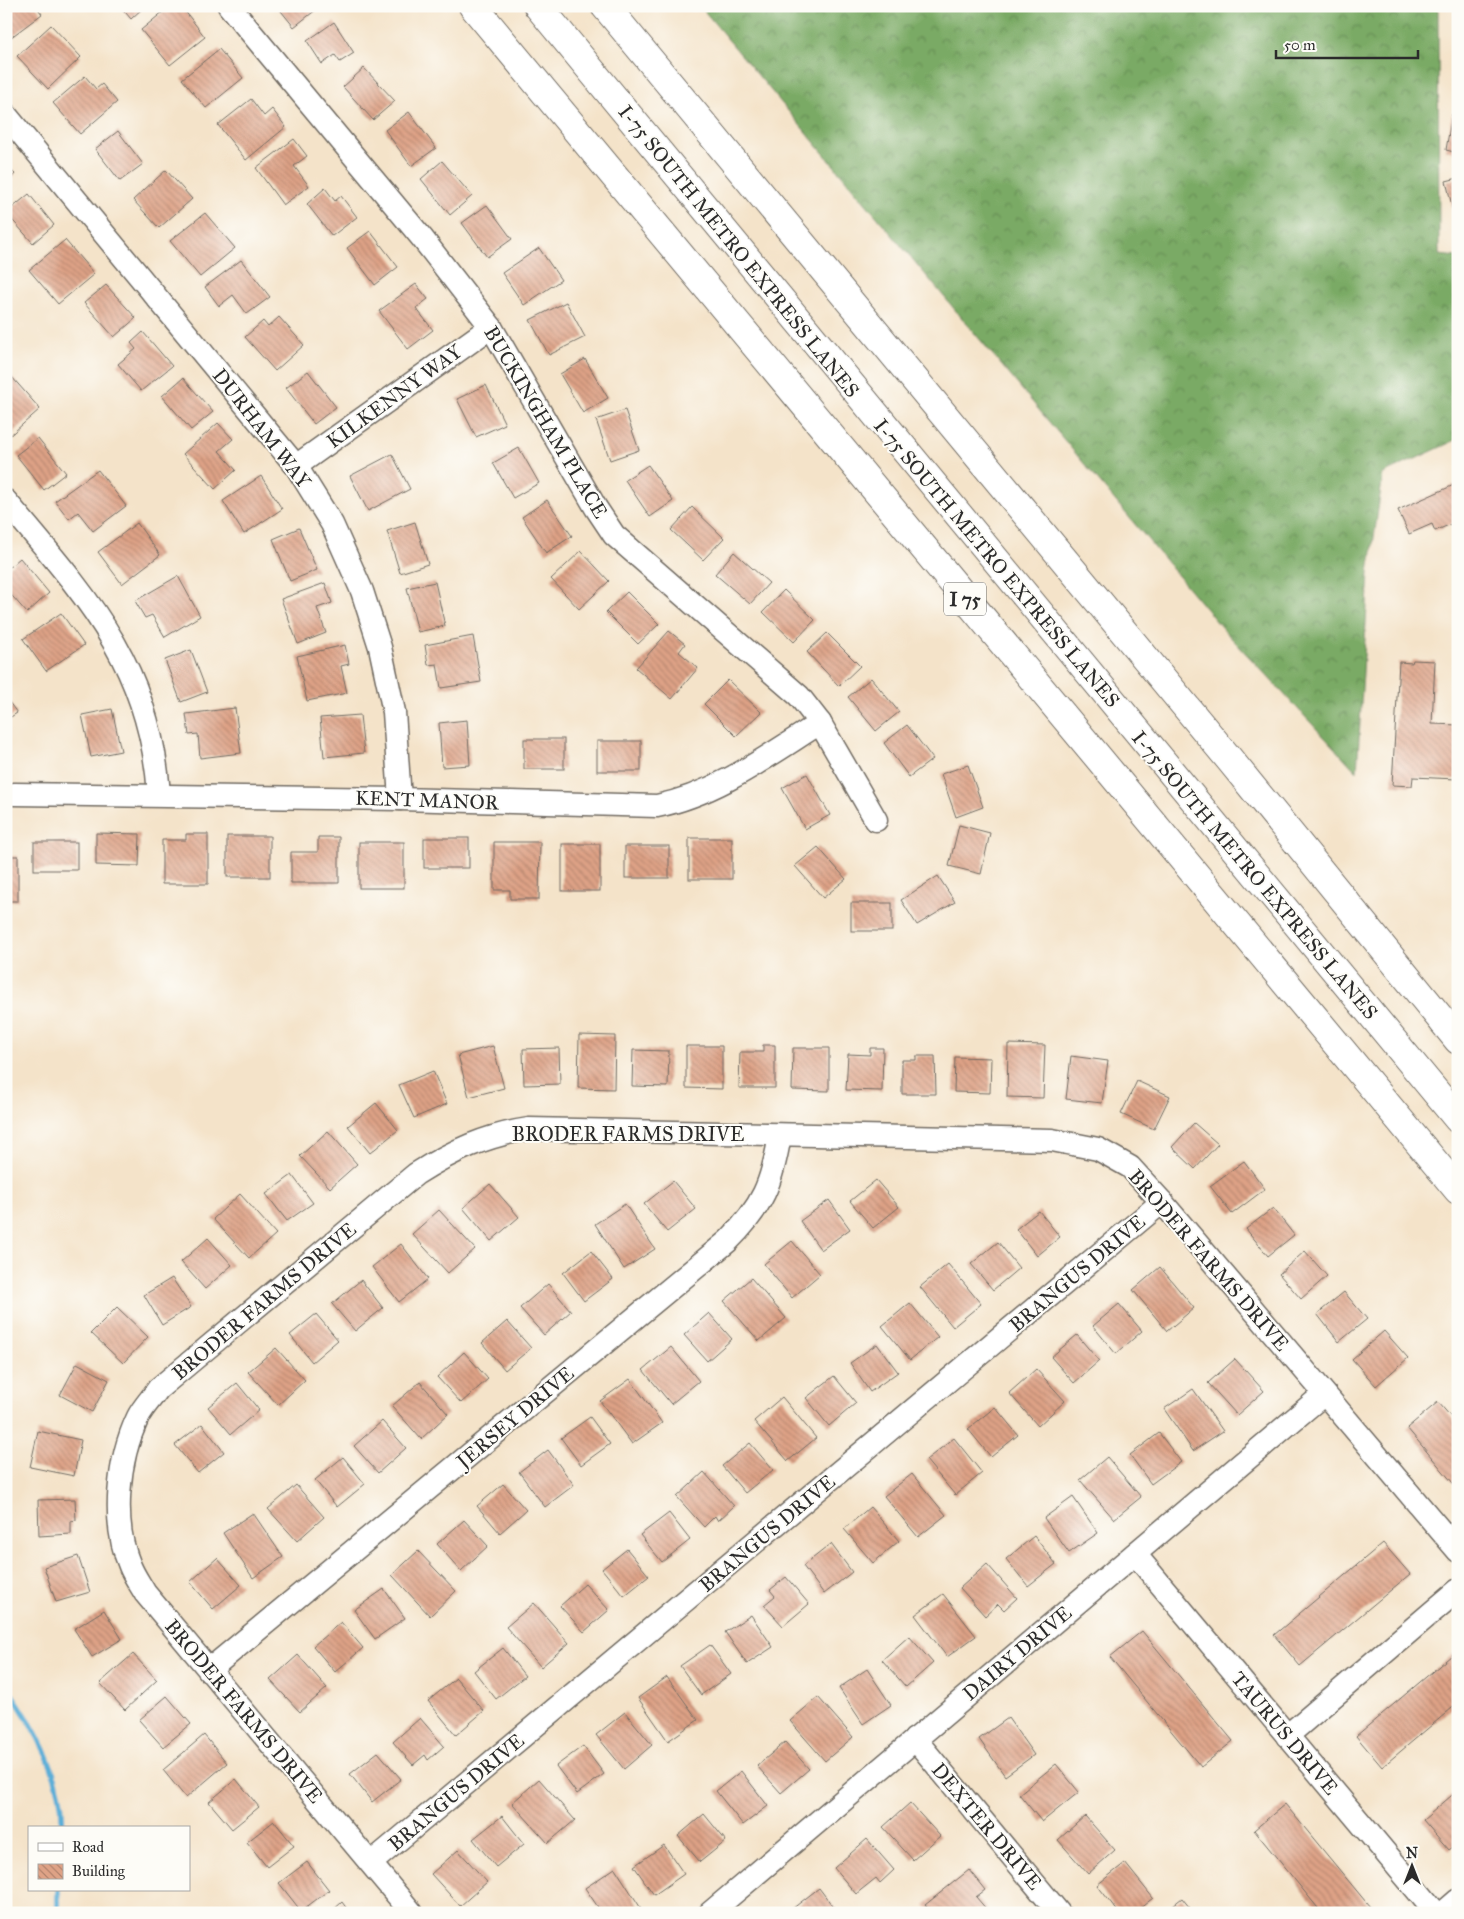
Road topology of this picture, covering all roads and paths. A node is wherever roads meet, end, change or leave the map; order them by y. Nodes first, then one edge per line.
1 (229, 6) edge
2 (473, 6) edge
3 (538, 6) edge
4 (605, 6) edge
5 (6, 115) edge
6 (491, 326) junction
7 (296, 466) junction
8 (6, 501) edge
9 (820, 723) junction
10 (14, 794) dead end
11 (159, 794) junction
12 (400, 799) junction
13 (876, 820) dead end
14 (1458, 1040) edge
15 (1458, 1119) edge
16 (780, 1135) junction
17 (1458, 1190) edge
18 (1162, 1202) junction
19 (1324, 1394) junction
20 (1458, 1552) edge
21 (1135, 1554) junction
22 (1458, 1590) edge
23 (209, 1670) junction
24 (1287, 1736) junction
25 (916, 1739) junction
26 (372, 1863) junction
27 (1458, 1900) edge
28 (723, 1909) edge
29 (412, 1913) edge
30 (1059, 1913) edge
31 (1436, 1913) edge
32 (1443, 1913) edge

1 - 6 street, BUCKINGHAM PLACE
2 - 17 highway, I 75
3 - 15 highway, I-75 SOUTH METRO EXPRESS LANES
4 - 14 highway
5 - 7 street, DURHAM WAY
6 - 7 street, KILKENNY WAY
6 - 9 street, BUCKINGHAM PLACE
7 - 12 street, DURHAM WAY
8 - 11 street
9 - 12 street, KENT MANOR
9 - 13 street, BUCKINGHAM PLACE
10 - 11 street, KENT MANOR
11 - 12 street, KENT MANOR
16 - 18 street, BRODER FARMS DRIVE
16 - 23 street, JERSEY DRIVE
16 - 23 street, BRODER FARMS DRIVE
18 - 19 street, BRODER FARMS DRIVE
18 - 26 street, BRANGUS DRIVE
19 - 20 street, BRODER FARMS DRIVE
19 - 21 street, DAIRY DRIVE
21 - 24 street, TAURUS DRIVE
21 - 25 street, DAIRY DRIVE
22 - 24 street
23 - 26 street, BRODER FARMS DRIVE
24 - 31 street, TAURUS DRIVE
25 - 28 street, DAIRY DRIVE
25 - 30 street, DEXTER DRIVE
26 - 29 street, BRODER FARMS DRIVE
27 - 32 street

